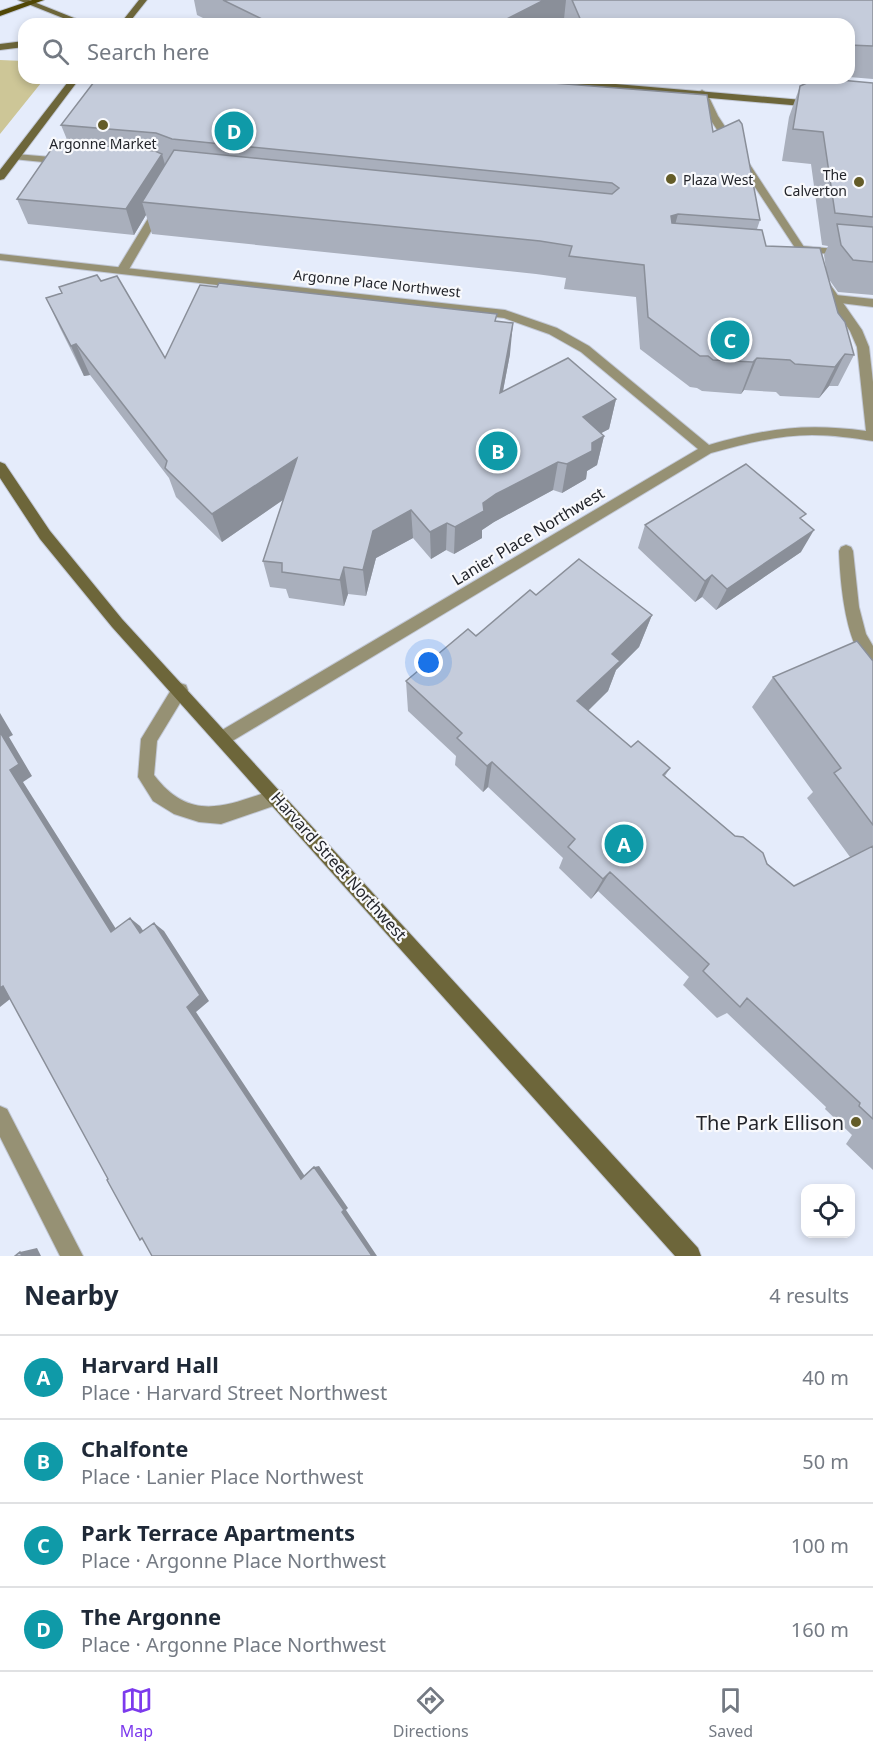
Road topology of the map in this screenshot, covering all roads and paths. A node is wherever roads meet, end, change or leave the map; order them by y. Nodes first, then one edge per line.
1 (40, 0) edge
2 (143, 0) edge
3 (26, 2) edge
4 (0, 14) edge
5 (69, 18) edge
6 (129, 18) edge
7 (0, 41) edge
8 (18, 43) edge
9 (18, 45) edge
10 (0, 47) edge
11 (71, 84) edge
12 (590, 84) edge
13 (702, 93) junction
14 (830, 105) edge
15 (16, 157) junction
16 (80, 163) edge
17 (0, 177) edge
18 (166, 197) edge
19 (799, 248) junction
20 (873, 255) edge
21 (0, 258) edge
22 (790, 260) edge
23 (807, 261) junction
24 (122, 271) junction
25 (836, 299) junction
26 (873, 303) edge
27 (873, 436) edge
28 (707, 450) junction
29 (0, 467) edge
30 (846, 551) dead end
31 (873, 658) edge
32 (180, 690) junction
33 (223, 738) junction
34 (276, 797) junction
35 (0, 1116) edge
36 (72, 1256) edge
37 (690, 1256) edge

1 - 3 main road
2 - 6 street
3 - 4 main road
3 - 5 street
7 - 8 street
9 - 10 street
11 - 15 street
12 - 13 street
13 - 14 street
13 - 19 street
15 - 16 street
15 - 17 street
18 - 24 street
19 - 20 street
19 - 23 street
21 - 24 street, Argonne Place Northwest
22 - 23 street
23 - 25 street
24 - 28 street, Argonne Place Northwest
25 - 26 street
25 - 27 street
27 - 28 street, Lanier Place Northwest
28 - 33 street, Lanier Place Northwest
29 - 32 street, Harvard Street Northwest
30 - 31 street
32 - 33 street, Harvard Street Northwest
32 - 34 street
33 - 34 street, Harvard Street Northwest
34 - 37 street, Harvard Street Northwest
35 - 36 street

